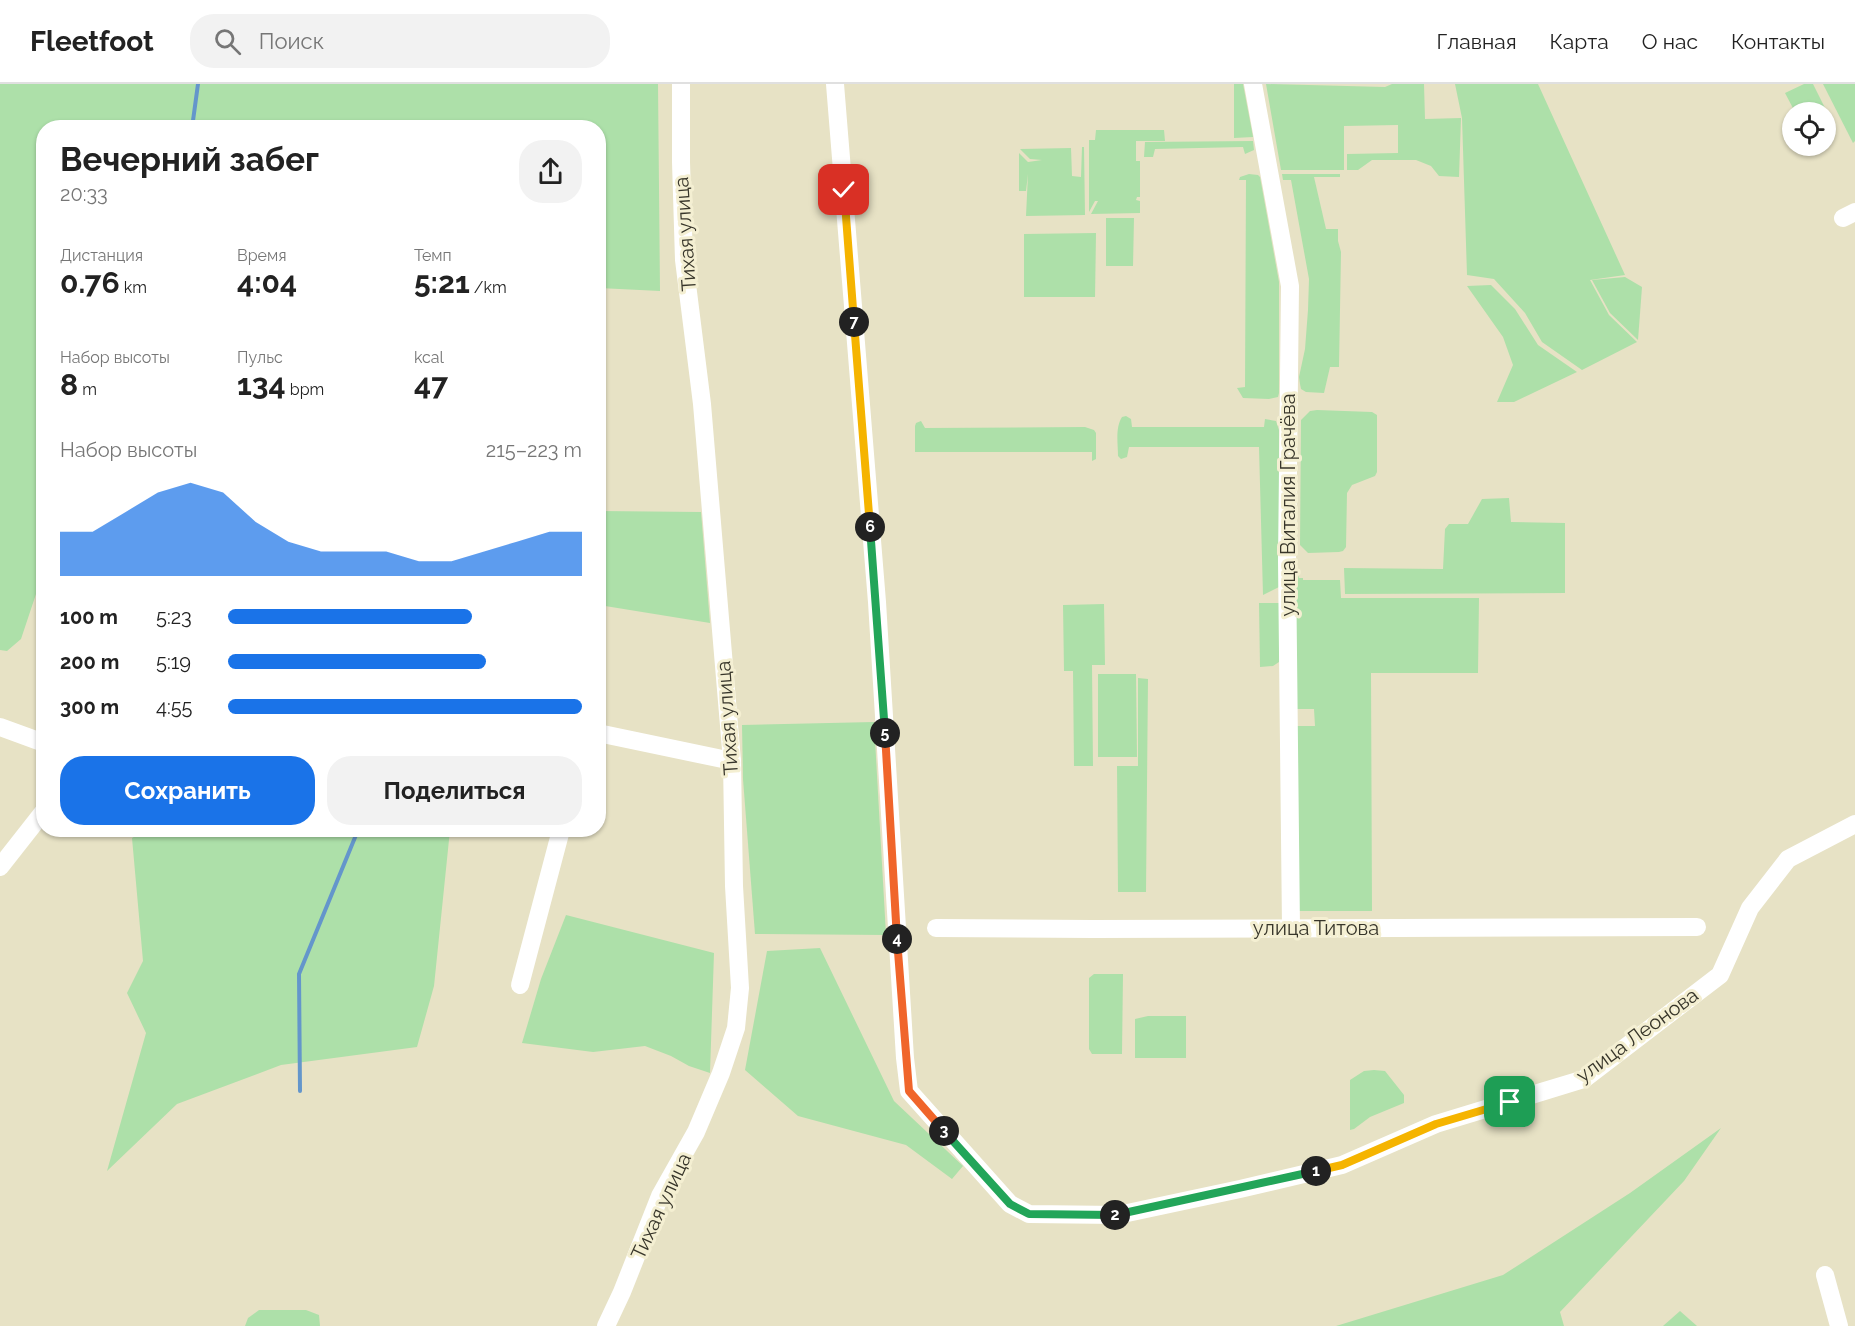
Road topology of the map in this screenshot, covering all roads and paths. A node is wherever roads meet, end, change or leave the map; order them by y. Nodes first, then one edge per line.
1 (681, 84) edge
2 (835, 84) edge
3 (1253, 84) edge
4 (0, 727) edge
5 (606, 735) edge
6 (36, 740) edge
7 (732, 761) junction
8 (36, 821) edge
9 (1855, 824) edge
10 (559, 837) edge
11 (0, 867) edge
12 (1696, 927) dead end
13 (936, 928) dead end
14 (1291, 928) junction
15 (520, 985) dead end
16 (1824, 1275) dead end
17 (606, 1326) edge
18 (1839, 1326) edge

1 - 7 street, Тихая улица
2 - 9 street, улица Леонова
3 - 14 street, улица Виталия Грачёва
4 - 6 street
5 - 7 street
7 - 17 street, Тихая улица
8 - 11 street
10 - 15 street
12 - 14 street, улица Титова
13 - 14 street, улица Титова
16 - 18 street

